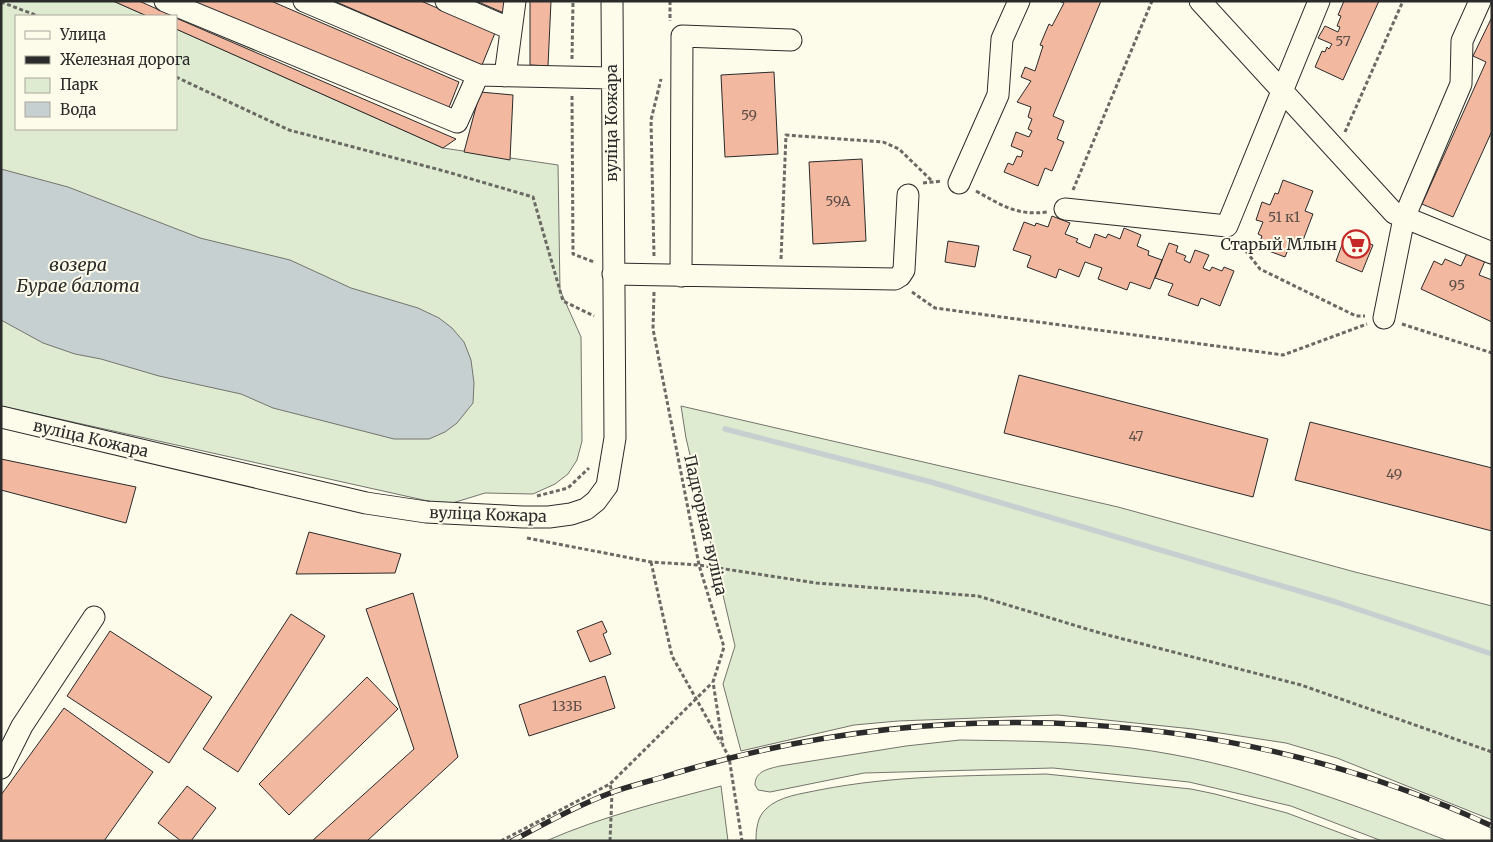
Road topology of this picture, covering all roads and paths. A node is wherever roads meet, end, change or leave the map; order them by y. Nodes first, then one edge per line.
1 (165, 1) edge
2 (304, 1) edge
3 (446, 1) edge
4 (515, 1) edge
5 (573, 1) edge
6 (612, 1) edge
7 (670, 1) edge
8 (1019, 1) edge
9 (1152, 1) edge
10 (1200, 1) edge
11 (1319, 1) edge
12 (1403, 1) edge
13 (1480, 1) edge
14 (1, 2) edge
15 (35, 15) edge
16 (511, 29) junction
17 (670, 30) dead end
18 (791, 40) dead end
19 (478, 75) junction
20 (662, 75) dead end
21 (505, 76) junction
22 (178, 78) edge
23 (572, 78) junction
24 (611, 78) junction
25 (1281, 90) junction
26 (1337, 151) junction
27 (931, 180) junction
28 (959, 183) junction
29 (908, 195) joint
30 (1065, 209) junction
31 (1404, 218) junction
32 (1227, 226) junction
33 (1492, 253) edge
34 (603, 272) junction
35 (654, 276) junction
36 (681, 276) junction
37 (780, 278) junction
38 (895, 279) junction
39 (593, 307) dead end
40 (1384, 318) junction
41 (600, 320) junction
42 (1492, 353) edge
43 (1, 417) edge
44 (590, 460) dead end
45 (531, 496) dead end
46 (651, 562) dead end
47 (699, 566) junction
48 (94, 617) dead end
49 (712, 682) junction
50 (697, 697) junction
51 (723, 746) junction
52 (1492, 752) edge
53 (1, 768) edge
54 (610, 784) junction
55 (501, 841) edge
56 (610, 841) edge
57 (742, 841) edge

1 - 19 street
2 - 19 street
3 - 16 street
4 - 16 street
5 - 23 path
6 - 24 street, вуліца Кожара
7 - 17 path
8 - 28 street
9 - 30 path
10 - 25 street
11 - 25 street
12 - 26 path
13 - 31 street
14 - 15 path
16 - 21 street
18 - 36 street
19 - 21 street
20 - 35 path, Падгорная вуліца
21 - 23 street
22 - 41 path
23 - 24 street
23 - 34 path
24 - 34 street, вуліца Кожара
25 - 26 street
25 - 32 street
26 - 31 street
27 - 28 path
27 - 29 path
27 - 37 path
28 - 30 path
29 - 38 street
30 - 32 street
31 - 33 street
31 - 40 street
32 - 40 path
34 - 35 street
34 - 41 street, вуліца Кожара
35 - 36 street
35 - 47 path, Падгорная вуліца
36 - 37 street
37 - 38 street
38 - 40 path
39 - 41 path
40 - 42 path
41 - 43 street, вуліца Кожара
44 - 45 path
46 - 50 path
47 - 49 path, Падгорная вуліца
47 - 52 path
48 - 53 street
49 - 50 path
49 - 51 path, Падгорная вуліца
50 - 51 path
50 - 54 path
51 - 57 path, Падгорная вуліца
54 - 55 path
54 - 56 path

